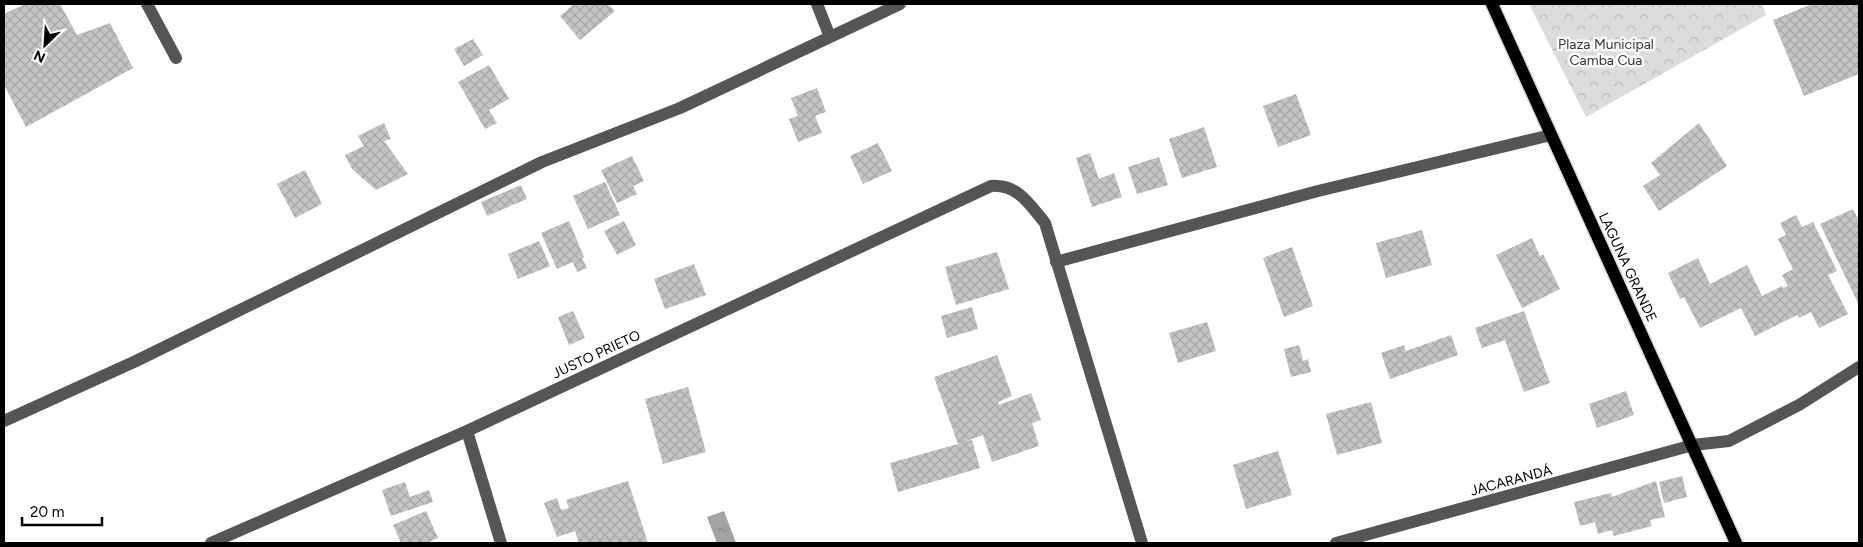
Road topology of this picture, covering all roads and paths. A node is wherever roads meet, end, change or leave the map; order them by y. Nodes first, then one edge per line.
1 (147, 4) edge
2 (817, 4) edge
3 (900, 4) edge
4 (1492, 4) edge
5 (830, 37) junction
6 (176, 58) dead end
7 (1551, 135) junction
8 (1056, 262) junction
9 (1859, 367) edge
10 (4, 421) edge
11 (466, 431) junction
12 (1693, 445) junction
13 (211, 543) edge
14 (501, 543) edge
15 (1142, 543) edge
16 (1336, 543) edge
17 (1736, 543) edge

1 - 6 street
2 - 5 street
3 - 5 street
4 - 7 main road, LAGUNA GRANDE
5 - 10 street
7 - 8 street
7 - 12 main road, LAGUNA GRANDE
8 - 11 street, JUSTO PRIETO
8 - 15 street
9 - 12 street, JACARANDÁ
11 - 13 street, JUSTO PRIETO
11 - 14 street
12 - 16 street, JACARANDÁ
12 - 17 main road, LAGUNA GRANDE

